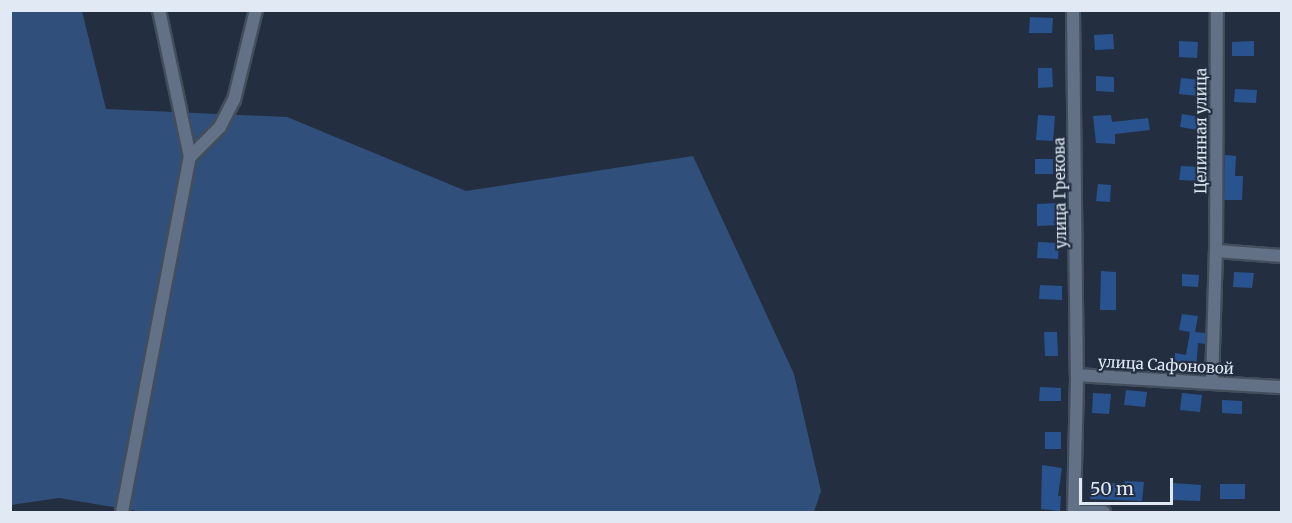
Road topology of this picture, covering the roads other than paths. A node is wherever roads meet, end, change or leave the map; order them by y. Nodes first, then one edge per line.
1 (159, 10) edge
2 (256, 10) edge
3 (1073, 10) edge
4 (1217, 10) edge
5 (190, 157) junction
6 (1216, 251) junction
7 (1281, 256) edge
8 (1077, 375) junction
9 (1212, 383) junction
10 (1281, 387) edge
11 (1074, 512) edge
12 (122, 513) edge
13 (1104, 513) edge

1 - 5 street
2 - 5 street
3 - 8 street, улица Грекова
4 - 6 street, Целинная улица
5 - 12 street
6 - 7 street
6 - 9 street, Целинная улица
8 - 9 street, улица Сафоновой
8 - 11 street, улица Сафоновой
9 - 10 street, улица Сафоновой
11 - 13 street

